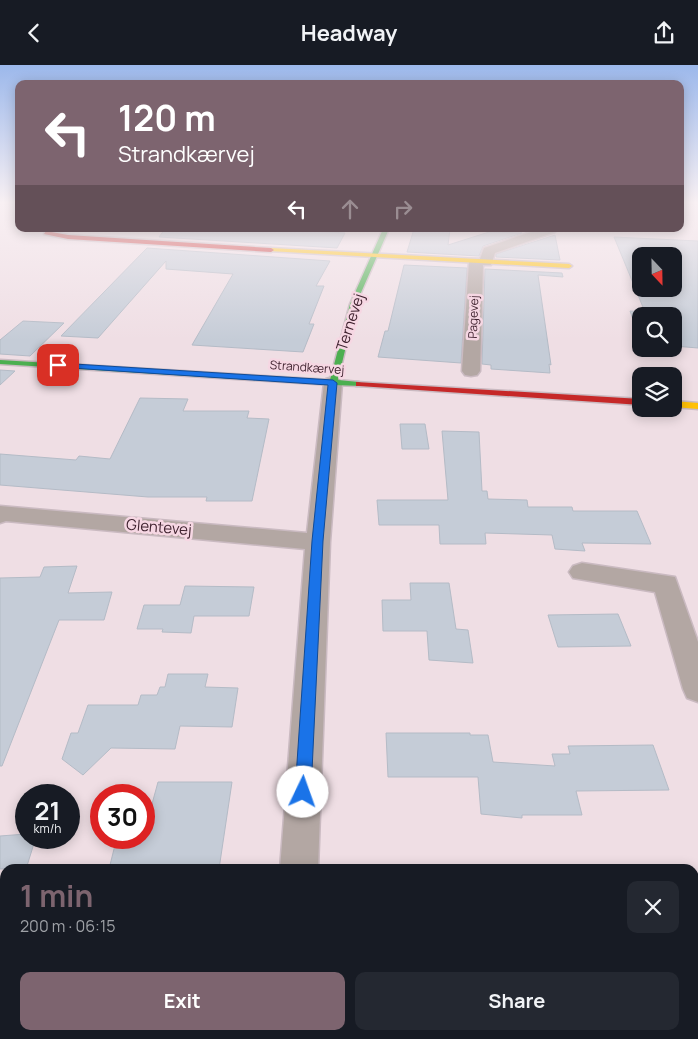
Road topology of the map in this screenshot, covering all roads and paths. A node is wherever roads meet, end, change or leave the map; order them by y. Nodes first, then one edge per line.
1 (243, 248) edge
2 (378, 248) edge
3 (497, 248) edge
4 (374, 257) junction
5 (481, 262) junction
6 (569, 266) dead end
7 (0, 363) edge
8 (471, 371) dead end
9 (333, 383) junction
10 (632, 401) edge
11 (682, 404) edge
12 (698, 405) edge
13 (0, 515) edge
14 (318, 541) junction
15 (582, 572) dead end
16 (698, 689) edge
17 (299, 864) edge

1 - 4 street
2 - 4 street, Ternevej
3 - 5 street
4 - 5 street
4 - 9 street, Ternevej
5 - 6 street
5 - 8 street, Pagevej
7 - 9 street, Strandkærvej
9 - 10 street, Strandkærvej
9 - 14 street, Ternevej
11 - 12 street
13 - 14 street, Glentevej
14 - 17 street, Ternevej
15 - 16 street

